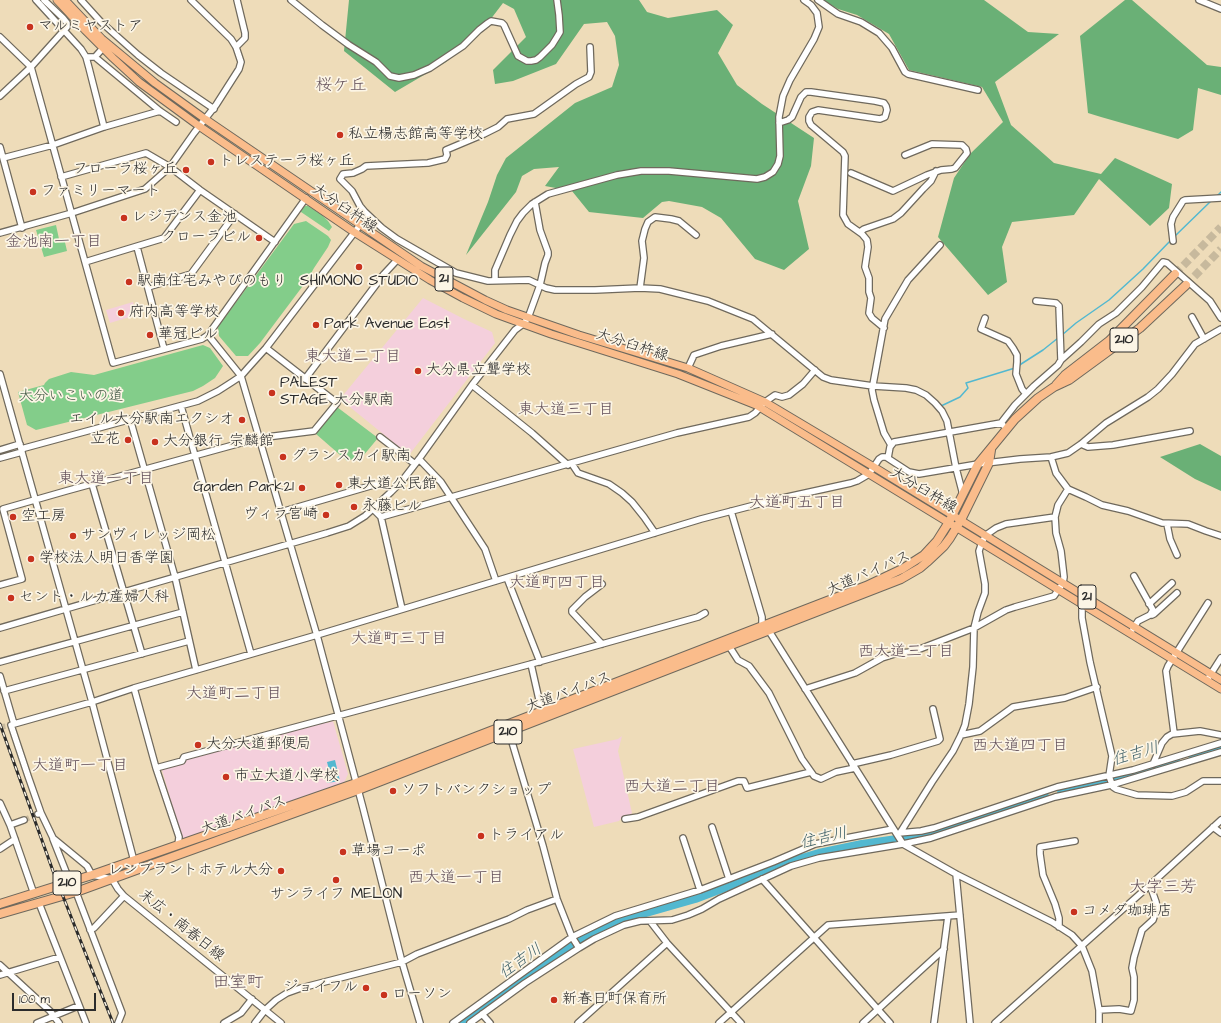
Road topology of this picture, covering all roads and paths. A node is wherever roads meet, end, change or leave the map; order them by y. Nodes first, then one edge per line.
1 (36, 0) edge
2 (44, 0) edge
3 (57, 0) edge
4 (65, 0) edge
5 (81, 0) edge
6 (191, 0) edge
7 (237, 0) edge
8 (291, 0) edge
9 (557, 0) edge
10 (804, 0) edge
11 (818, 0) edge
12 (1199, 0) edge
13 (1221, 9) edge
14 (64, 31) junction
15 (0, 36) edge
16 (236, 47) junction
17 (590, 47) dead end
18 (103, 48) junction
19 (86, 57) junction
20 (94, 57) junction
21 (31, 67) junction
22 (978, 90) dead end
23 (0, 96) edge
24 (214, 109) junction
25 (160, 110) junction
26 (205, 119) junction
27 (176, 122) dead end
28 (779, 123) junction
29 (199, 126) junction
30 (104, 127) junction
31 (52, 145) junction
32 (0, 147) edge
33 (905, 155) dead end
34 (3, 158) junction
35 (170, 167) junction
36 (936, 171) junction
37 (851, 173) dead end
38 (61, 177) junction
39 (200, 190) junction
40 (306, 198) junction
41 (1221, 198) edge
42 (535, 202) junction
43 (72, 214) junction
44 (235, 214) junction
45 (360, 225) junction
46 (22, 228) junction
47 (354, 232) junction
48 (860, 232) junction
49 (0, 233) edge
50 (696, 235) dead end
51 (1173, 241) dead end
52 (275, 242) junction
53 (940, 245) dead end
54 (136, 247) junction
55 (397, 260) junction
56 (86, 262) junction
57 (1175, 274) tunnel mouth
58 (495, 281) junction
59 (540, 285) junction
60 (1186, 285) tunnel mouth
61 (148, 286) junction
62 (640, 288) junction
63 (1036, 301) dead end
64 (1192, 316) dead end
65 (528, 318) junction
66 (986, 318) dead end
67 (1221, 318) edge
68 (523, 324) junction
69 (884, 328) junction
70 (1221, 329) edge
71 (772, 334) junction
72 (208, 335) junction
73 (1204, 339) junction
74 (266, 348) junction
75 (164, 349) junction
76 (1061, 360) junction
77 (688, 368) junction
78 (815, 370) junction
79 (0, 374) edge
80 (241, 376) junction
81 (305, 379) junction
82 (472, 385) junction
83 (873, 386) junction
84 (1054, 387) junction
85 (1026, 394) junction
86 (763, 405) junction
87 (181, 406) junction
88 (130, 419) junction
89 (1004, 426) junction
90 (1190, 431) dead end
91 (949, 432) junction
92 (380, 437) dead end
93 (259, 438) junction
94 (1081, 444) junction
95 (891, 445) junction
96 (21, 448) junction
97 (991, 448) junction
98 (0, 450) edge
99 (195, 456) junction
100 (1052, 457) junction
101 (0, 458) edge
102 (888, 458) junction
103 (419, 459) junction
104 (988, 463) junction
105 (415, 464) junction
106 (570, 464) junction
107 (978, 464) junction
108 (874, 467) junction
109 (956, 468) junction
110 (145, 469) junction
111 (869, 474) junction
112 (92, 484) junction
113 (377, 484) dead end
114 (1068, 489) junction
115 (962, 494) junction
116 (451, 497) junction
117 (36, 500) junction
118 (373, 509) junction
119 (731, 511) junction
120 (280, 512) junction
121 (381, 517) junction
122 (1055, 517) junction
123 (950, 518) junction
124 (959, 524) junction
125 (1167, 524) junction
126 (655, 533) junction
127 (986, 535) junction
128 (1221, 536) edge
129 (982, 542) junction
130 (290, 544) junction
131 (1177, 555) dead end
132 (225, 563) junction
133 (1134, 576) dead end
134 (175, 577) junction
135 (507, 578) junction
136 (496, 581) junction
137 (1063, 583) junction
138 (1172, 583) dead end
139 (602, 584) dead end
140 (0, 585) edge
141 (1059, 590) junction
142 (124, 592) junction
143 (1177, 593) dead end
144 (1087, 597) junction
145 (1208, 603) dead end
146 (1083, 604) junction
147 (1149, 604) junction
148 (66, 609) junction
149 (402, 609) junction
150 (183, 612) junction
151 (705, 613) dead end
152 (1150, 615) junction
153 (133, 626) junction
154 (0, 628) edge
155 (766, 628) junction
156 (974, 628) junction
157 (1132, 630) junction
158 (317, 635) junction
159 (189, 641) junction
160 (76, 642) junction
161 (602, 644) junction
162 (729, 646) junction
163 (142, 654) junction
164 (251, 654) junction
165 (1174, 655) junction
166 (1221, 658) edge
167 (0, 662) edge
168 (540, 662) junction
169 (532, 664) junction
170 (83, 669) junction
171 (196, 670) junction
172 (0, 676) edge
173 (1209, 677) junction
174 (1221, 680) edge
175 (1097, 687) junction
176 (134, 688) junction
177 (805, 689) junction
178 (1221, 689) edge
179 (4, 691) junction
180 (92, 702) junction
181 (933, 709) dead end
182 (540, 712) junction
183 (338, 715) junction
184 (11, 725) junction
185 (509, 732) junction
186 (1174, 733) junction
187 (961, 735) junction
188 (1221, 735) edge
189 (1221, 743) edge
190 (1221, 752) edge
191 (1153, 764) junction
192 (853, 766) junction
193 (156, 768) junction
194 (811, 772) junction
195 (1109, 776) junction
196 (1221, 781) edge
197 (1111, 785) junction
198 (357, 787) junction
199 (0, 803) edge
200 (625, 819) dead end
201 (24, 820) tunnel mouth
202 (1221, 820) edge
203 (10, 825) junction
204 (1213, 827) junction
205 (712, 828) dead end
206 (897, 833) junction
207 (1221, 833) edge
208 (53, 838) junction
209 (683, 838) dead end
210 (15, 839) junction
211 (1075, 841) dead end
212 (903, 844) junction
213 (178, 845) junction
214 (0, 849) edge
215 (134, 861) junction
216 (139, 869) junction
217 (956, 874) junction
218 (92, 875) junction
219 (112, 879) junction
220 (729, 879) junction
221 (762, 879) junction
222 (70, 882) junction
223 (1150, 885) junction
224 (700, 890) junction
225 (76, 892) junction
226 (34, 894) junction
227 (124, 896) junction
228 (557, 899) junction
229 (39, 903) junction
230 (0, 904) edge
231 (0, 914) edge
232 (960, 915) junction
233 (948, 916) junction
234 (650, 921) junction
235 (1059, 927) junction
236 (90, 930) junction
237 (814, 938) junction
238 (573, 939) junction
239 (667, 942) junction
240 (1082, 946) junction
241 (578, 947) junction
242 (944, 949) junction
243 (60, 957) junction
244 (402, 962) junction
245 (0, 965) edge
246 (8, 972) junction
247 (0, 975) edge
248 (252, 999) junction
249 (78, 1006) junction
250 (265, 1010) junction
251 (878, 1010) junction
252 (1099, 1010) junction
253 (731, 1012) junction
254 (482, 1014) junction
255 (54, 1016) junction
256 (37, 1023) edge
257 (59, 1023) edge
258 (86, 1023) edge
259 (118, 1023) edge
260 (224, 1023) edge
261 (255, 1023) edge
262 (281, 1023) edge
263 (420, 1023) edge
264 (453, 1023) edge
265 (470, 1023) edge
266 (490, 1023) edge
267 (578, 1023) edge
268 (719, 1023) edge
269 (741, 1023) edge
270 (863, 1023) edge
271 (890, 1023) edge
272 (934, 1023) edge
273 (970, 1023) edge
274 (996, 1023) edge
275 (1099, 1023) edge

1 - 14 street
2 - 14 street
3 - 18 main road, 大分臼杵線 / 21
4 - 26 main road, 大分臼杵線 / 21
5 - 24 street
6 - 16 street
7 - 16 street
8 - 9 street
10 - 28 street
11 - 22 street
12 - 13 street
14 - 19 street
14 - 21 street
15 - 21 street
16 - 24 street
17 - 58 street
18 - 20 street
18 - 29 main road, 大分臼杵線 / 21
19 - 20 street
19 - 30 street
20 - 25 street
21 - 23 street
21 - 31 street
24 - 26 street
25 - 27 street
25 - 30 street
26 - 29 street
26 - 45 main road, 大分臼杵線 / 21
28 - 42 street
28 - 48 street
29 - 35 street
29 - 40 main road, 大分臼杵線 / 21
30 - 31 street
31 - 34 street
31 - 38 street
32 - 34 street
33 - 36 street
34 - 46 street
35 - 38 street
35 - 39 street
35 - 43 street
36 - 37 street
36 - 48 street
38 - 43 street
39 - 44 street
39 - 54 street
40 - 47 main road, 大分臼杵線 / 21
40 - 52 street
41 - 51 street
42 - 58 street
42 - 59 street
43 - 46 street
43 - 56 street
44 - 52 street
44 - 61 street
45 - 47 street
45 - 65 main road, 大分臼杵線 / 21
46 - 49 street
47 - 55 main road, 大分臼杵線 / 21
47 - 74 street
48 - 69 street
50 - 62 street
52 - 72 street
53 - 69 street
54 - 56 street
54 - 61 street
55 - 68 main road, 大分臼杵線 / 21
55 - 81 street
56 - 75 street
57 - 84 highway, 大道バイパス / 210
58 - 59 street
59 - 62 street
59 - 65 street
60 - 84 highway, 大道バイパス / 210
61 - 75 street
62 - 71 street
63 - 76 street
64 - 73 street
65 - 68 street
65 - 77 main road, 大分臼杵線 / 21
66 - 85 street
67 - 76 street
68 - 82 street
68 - 86 main road, 大分臼杵線 / 21
69 - 83 street
70 - 73 street
71 - 77 street
71 - 78 street
72 - 75 street
72 - 80 street
73 - 94 street
74 - 80 street
74 - 81 street
76 - 85 street
77 - 86 main road, 大分臼杵線 / 21
78 - 83 street
78 - 86 street
79 - 96 street
80 - 87 street
80 - 93 street
81 - 93 street
82 - 103 street
82 - 106 street
83 - 91 street
83 - 95 street
84 - 89 highway, 大道バイパス / 210
85 - 89 street
86 - 106 street
86 - 108 main road, 大分臼杵線 / 21
86 - 111 main road, 大分臼杵線 / 21
87 - 88 street
87 - 99 street
88 - 96 street
88 - 110 street
89 - 91 street
89 - 97 highway, 大道バイパス / 210
90 - 94 street
91 - 95 street
91 - 109 street
92 - 105 street
93 - 99 street
93 - 120 street
94 - 100 street
95 - 102 street
96 - 98 street
96 - 101 street
96 - 117 street
97 - 104 highway, 大道バイパス / 210
97 - 107 highway, 大道バイパス / 210
99 - 110 street
99 - 132 street
100 - 104 street
100 - 114 street
102 - 108 street
102 - 109 street
103 - 105 street
103 - 116 street
104 - 107 street
104 - 124 highway, 大道バイパス / 210
105 - 118 street
106 - 116 street
106 - 126 street
107 - 109 street
107 - 115 highway, 大道バイパス / 210
108 - 111 street
108 - 123 main road, 大分臼杵線 / 21
109 - 115 street
110 - 112 street
110 - 134 street
111 - 119 street
111 - 123 main road, 大分臼杵線 / 21
112 - 117 street
112 - 142 street
113 - 120 street
114 - 122 street
114 - 125 street
115 - 123 highway, 大道バイパス / 210
116 - 121 street
116 - 136 street
117 - 140 street
117 - 148 street
118 - 121 street
118 - 130 street
119 - 126 street
119 - 155 street
120 - 130 street
121 - 149 street
122 - 127 street
122 - 137 street
123 - 124 main road, 大分臼杵線 / 21
123 - 155 highway, 大道バイパス / 210
124 - 127 main road, 大分臼杵線 / 21
124 - 129 main road, 大分臼杵線 / 21
124 - 155 highway, 大道バイパス / 210
125 - 128 street
125 - 131 street
126 - 135 street
127 - 129 street
127 - 137 main road, 大分臼杵線 / 21
129 - 141 main road, 大分臼杵線 / 21
129 - 156 street
130 - 132 street
130 - 158 street
132 - 134 street
132 - 164 street
133 - 147 street
134 - 142 street
134 - 150 street
135 - 136 street
135 - 168 street
136 - 149 street
137 - 141 street
137 - 144 main road, 大分臼杵線 / 21
138 - 147 street
139 - 161 street
141 - 146 main road, 大分臼杵線 / 21
141 - 156 street
142 - 148 street
142 - 153 street
143 - 152 street
144 - 146 street
144 - 157 main road, 大分臼杵線 / 21
145 - 165 street
146 - 157 main road, 大分臼杵線 / 21
146 - 175 street
147 - 152 street
148 - 154 street
148 - 160 street
149 - 158 street
150 - 153 street
150 - 159 street
151 - 161 street
152 - 157 street
153 - 160 street
153 - 163 street
155 - 162 highway, 大道バイパス / 210
155 - 177 street
155 - 182 highway, 大道バイパス / 210
156 - 177 street
156 - 187 street
157 - 165 main road, 大分臼杵線 / 21
158 - 164 street
158 - 183 street
159 - 163 street
159 - 171 street
160 - 167 street
160 - 170 street
161 - 168 street
162 - 185 highway, 大道バイパス / 210
162 - 194 street
163 - 170 street
164 - 171 street
165 - 173 main road, 大分臼杵線 / 21
165 - 186 street
166 - 173 street
168 - 169 street
169 - 182 street
169 - 183 street
170 - 179 street
170 - 180 street
171 - 176 street
172 - 179 street
173 - 174 main road, 大分臼杵線 / 21
173 - 178 main road, 大分臼杵線 / 21
175 - 187 street
175 - 195 street
176 - 180 street
176 - 193 street
177 - 192 street
179 - 184 street
180 - 184 street
180 - 215 street
181 - 192 street
182 - 198 highway, 大道バイパス / 210
183 - 193 street
183 - 198 street
184 - 208 street
185 - 198 highway, 大道バイパス / 210
185 - 228 street
186 - 188 street
186 - 191 street
187 - 206 street
189 - 191 street
190 - 197 street
191 - 195 street
192 - 194 street
192 - 206 street
193 - 213 street
194 - 200 street
195 - 197 street
195 - 206 street
196 - 197 street
197 - 212 street
198 - 213 highway, 大道バイパス / 210
198 - 216 highway, 大道バイパス / 210
198 - 244 street
199 - 203 street
201 - 203 street
202 - 204 street
203 - 210 street
204 - 207 street
204 - 223 street
205 - 220 street
206 - 212 street
206 - 220 street
208 - 218 street
208 - 222 street
209 - 224 street
210 - 214 street
210 - 226 street
211 - 235 street
212 - 217 street
212 - 221 street
213 - 215 highway, 大道バイパス / 210
215 - 216 street
215 - 218 highway, 大道バイパス / 210
216 - 219 highway, 大道バイパス / 210
217 - 232 street
217 - 235 street
218 - 219 street
218 - 222 highway, 大道バイパス / 210
219 - 225 highway, 大道バイパス / 210
219 - 227 street, 末広・南春日線
220 - 224 street
221 - 234 street
221 - 237 street
222 - 226 highway, 大道バイパス / 210
223 - 240 street
223 - 252 street
224 - 238 street
225 - 229 highway, 大道バイパス / 210
225 - 236 street
226 - 230 highway, 大道バイパス / 210
227 - 236 street
227 - 248 street, 末広・南春日線
228 - 238 street
228 - 244 street
229 - 231 highway, 大道バイパス / 210
229 - 243 street
232 - 233 street
232 - 273 street
233 - 237 street
233 - 242 street
234 - 239 street
234 - 241 street
235 - 240 street
236 - 259 street
237 - 251 street
237 - 253 street
238 - 241 street
238 - 264 street
239 - 253 street
239 - 267 street
240 - 252 street
240 - 274 street
241 - 254 street
242 - 251 street
242 - 272 street
243 - 246 street
243 - 249 street
244 - 250 street
244 - 263 street
245 - 246 street
246 - 247 street
246 - 255 street
248 - 250 street, 末広・南春日線
248 - 260 street
249 - 255 street
249 - 258 street
250 - 261 street
250 - 262 street, 末広・南春日線
251 - 270 street
251 - 271 street
252 - 275 street
253 - 268 street
253 - 269 street
254 - 265 street
254 - 266 street
255 - 256 street
255 - 257 street

